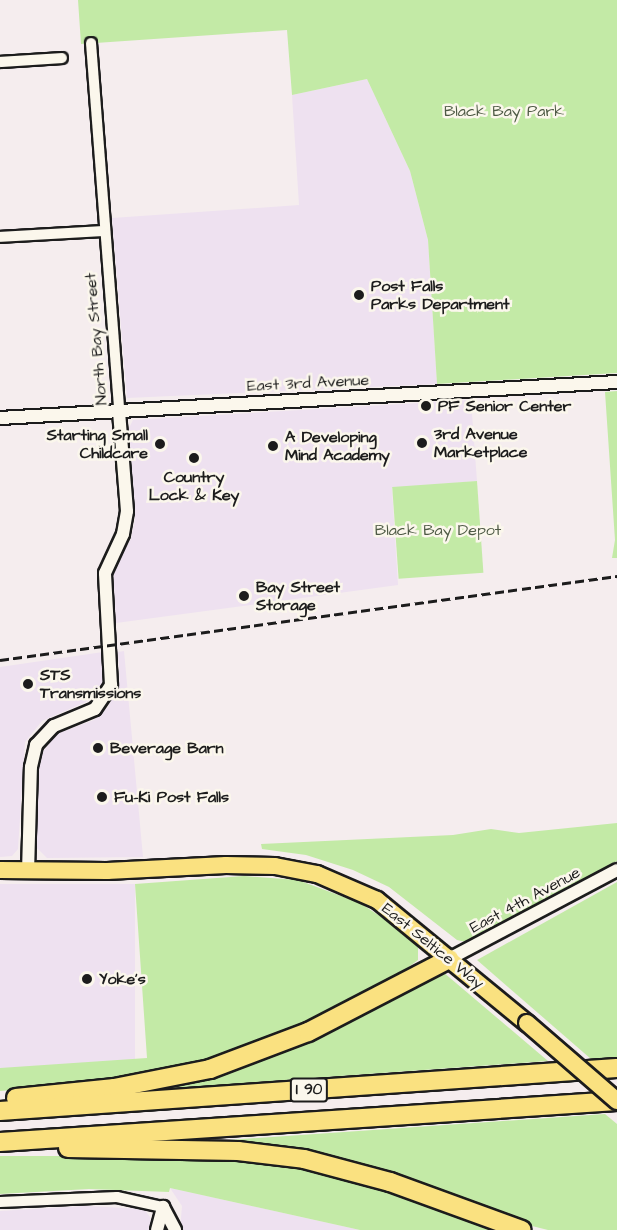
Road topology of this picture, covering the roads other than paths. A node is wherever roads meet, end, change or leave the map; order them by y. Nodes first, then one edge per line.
1 (91, 44) dead end
2 (62, 58) dead end
3 (0, 62) edge
4 (103, 231) junction
5 (0, 237) edge
6 (617, 382) edge
7 (119, 411) junction
8 (0, 418) edge
9 (0, 870) edge
10 (617, 870) edge
11 (28, 872) junction
12 (449, 959) junction
13 (617, 1068) edge
14 (0, 1099) edge
15 (617, 1101) edge
16 (0, 1111) edge
17 (0, 1142) edge
18 (0, 1148) edge
19 (0, 1202) edge
20 (163, 1207) junction
21 (157, 1230) edge
22 (175, 1230) edge
23 (522, 1230) edge

1 - 4 street, North Bay Street
2 - 3 street
4 - 5 street
4 - 7 street, North Bay Street
6 - 7 street, East 3rd Avenue
7 - 8 street, East 3rd Avenue
7 - 11 street, North Bay Street
9 - 11 main road, East Seltice Way
10 - 12 street, East 4th Avenue
11 - 12 main road, East Seltice Way
12 - 14 highway
12 - 15 main road, East Seltice Way, bridge
13 - 16 highway, I 90
15 - 17 highway, I 90
18 - 23 highway
19 - 20 street
20 - 21 street
20 - 22 street

